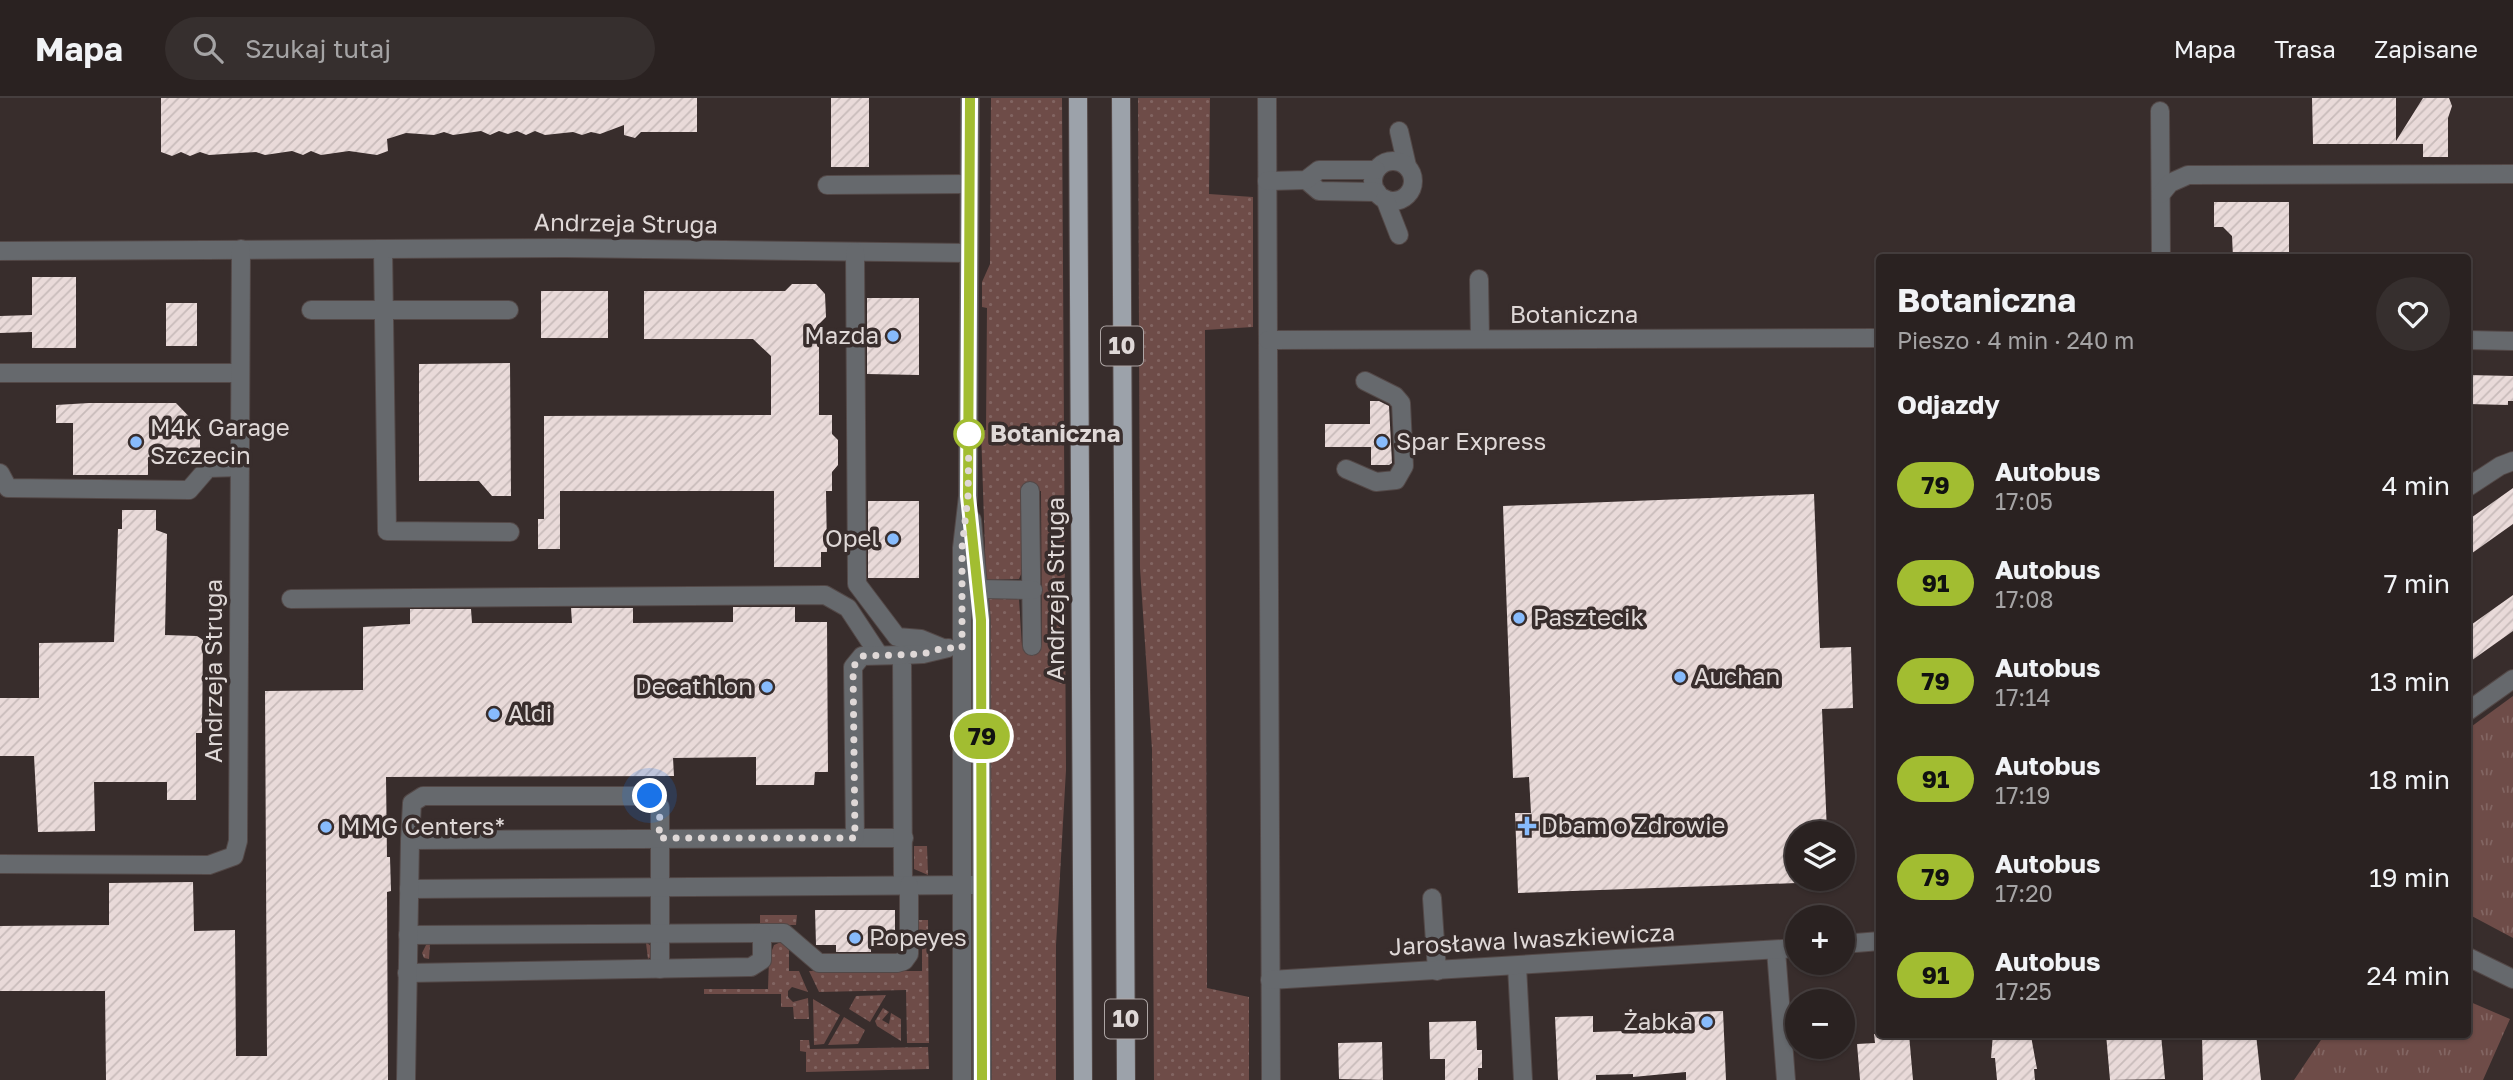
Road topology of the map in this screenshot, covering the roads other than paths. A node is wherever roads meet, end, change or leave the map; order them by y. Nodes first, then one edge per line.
1 (970, 98) edge
2 (1078, 98) edge
3 (1121, 98) edge
4 (1267, 98) edge
5 (2160, 111) dead end
6 (1382, 165) junction
7 (1407, 166) junction
8 (2513, 174) edge
9 (1306, 180) junction
10 (1268, 181) junction
11 (969, 184) junction
12 (827, 185) dead end
13 (2161, 194) junction
14 (1381, 195) junction
15 (1405, 197) junction
16 (383, 249) junction
17 (241, 250) junction
18 (0, 251) edge
19 (855, 251) junction
20 (969, 253) junction
21 (2161, 254) edge
22 (1479, 279) dead end
23 (311, 310) dead end
24 (384, 310) junction
25 (509, 310) dead end
26 (1876, 338) edge
27 (1480, 339) junction
28 (1268, 340) junction
29 (2471, 340) edge
30 (2513, 341) edge
31 (0, 373) edge
32 (240, 373) junction
33 (1365, 381) dead end
34 (2513, 461) edge
35 (240, 467) junction
36 (1346, 469) dead end
37 (0, 473) edge
38 (2471, 485) edge
39 (1030, 491) dead end
40 (968, 496) junction
41 (510, 532) dead end
42 (980, 589) junction
43 (1032, 590) junction
44 (291, 599) dead end
45 (1032, 646) dead end
46 (981, 647) junction
47 (943, 648) junction
48 (962, 648) junction
49 (878, 655) junction
50 (902, 655) junction
51 (2513, 679) edge
52 (2471, 709) edge
53 (659, 838) junction
54 (855, 838) junction
55 (904, 838) junction
56 (410, 840) junction
57 (0, 864) edge
58 (961, 884) junction
59 (906, 885) junction
60 (981, 885) junction
61 (660, 886) junction
62 (409, 889) junction
63 (1432, 898) dead end
64 (659, 933) junction
65 (762, 933) junction
66 (408, 935) junction
67 (1876, 941) edge
68 (1855, 943) edge
69 (1785, 949) edge
70 (1776, 950) junction
71 (1125, 957) junction
72 (2471, 958) edge
73 (1517, 966) junction
74 (660, 969) junction
75 (1437, 971) junction
76 (407, 973) junction
77 (2513, 979) edge
78 (1270, 980) junction
79 (1082, 996) junction
80 (406, 1080) edge
81 (962, 1080) edge
82 (982, 1080) edge
83 (1077, 1080) edge
84 (1083, 1080) edge
85 (1126, 1080) edge
86 (1134, 1080) edge
87 (1270, 1080) edge
88 (1523, 1080) edge
89 (1786, 1080) edge

1 - 11 street
2 - 79 main road, Andrzeja Struga / 10
3 - 71 main road, 10
4 - 10 street
5 - 13 street
6 - 7 street
6 - 7 street
6 - 9 street
6 - 14 street
7 - 15 street
8 - 13 street
9 - 10 street
9 - 14 street
10 - 28 street
11 - 12 street
11 - 20 street
13 - 21 street
14 - 15 street
14 - 15 street
16 - 17 street, Andrzeja Struga
16 - 19 street, Andrzeja Struga
16 - 24 street
17 - 18 street, Andrzeja Struga
17 - 32 street, Andrzeja Struga
19 - 20 street, Andrzeja Struga
19 - 47 street
20 - 40 street
22 - 27 street
23 - 24 street
24 - 25 street
24 - 41 street
26 - 27 street, Botaniczna
27 - 28 street, Botaniczna
28 - 78 street
29 - 30 street
31 - 32 street
32 - 35 street, Andrzeja Struga
33 - 36 street
34 - 38 street
35 - 37 street
35 - 57 street, Andrzeja Struga
39 - 43 street
40 - 42 street
40 - 48 street
42 - 43 street
42 - 46 street
43 - 45 street
44 - 49 street
46 - 48 street
46 - 60 street
47 - 48 street
47 - 50 street
48 - 58 street
49 - 50 street
49 - 54 street
50 - 55 street
51 - 52 street
53 - 54 street
53 - 56 street
53 - 56 street
53 - 61 street
54 - 55 street
55 - 59 street
56 - 62 street
58 - 59 street
58 - 60 street
58 - 81 street
59 - 61 street
59 - 65 street
60 - 82 street
61 - 62 street
61 - 64 street
62 - 66 street
63 - 75 street
64 - 65 street
64 - 66 street
64 - 74 street
65 - 74 street
66 - 76 street
67 - 68 street
69 - 70 street, Jarosława Iwaszkiewicza
70 - 73 street, Jarosława Iwaszkiewicza
70 - 89 street
71 - 85 main road, 10
71 - 86 main road
72 - 77 street
73 - 75 street, Jarosława Iwaszkiewicza
73 - 88 street
74 - 76 street
75 - 78 street, Jarosława Iwaszkiewicza
76 - 80 street
78 - 87 street
79 - 83 main road
79 - 84 main road, Andrzeja Struga / 10

